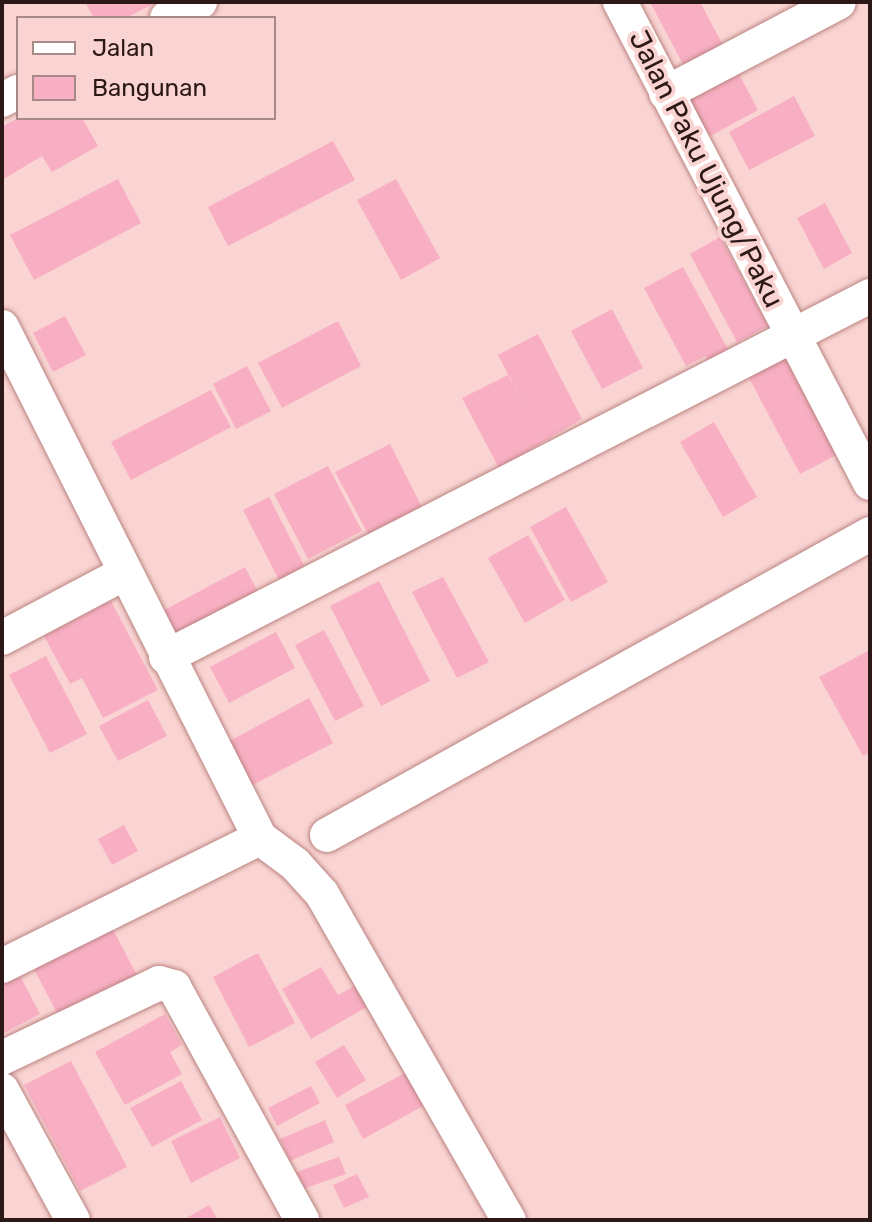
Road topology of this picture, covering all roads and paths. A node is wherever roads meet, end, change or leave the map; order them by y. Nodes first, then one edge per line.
1 (200, 2) edge
2 (620, 2) edge
3 (839, 2) edge
4 (171, 16) edge
5 (666, 93) junction
6 (870, 296) edge
7 (2, 327) edge
8 (793, 336) junction
9 (870, 483) edge
10 (870, 534) edge
11 (125, 573) junction
12 (2, 638) edge
13 (166, 657) junction
14 (327, 835) dead end
15 (260, 838) junction
16 (2, 966) edge
17 (2, 1058) edge
18 (2, 1090) edge
19 (73, 1220) edge
20 (302, 1220) edge
21 (509, 1220) edge

1 - 4 street
2 - 5 street, Jalan Paku Ujung/Paku
3 - 5 street
5 - 8 street, Jalan Paku Ujung/Paku
6 - 8 street
7 - 11 street
8 - 9 street, Jalan Paku Ujung/Paku
8 - 13 street
10 - 14 street
11 - 12 street
11 - 13 street
13 - 15 street
15 - 16 street
15 - 21 street
17 - 20 street
18 - 19 street

